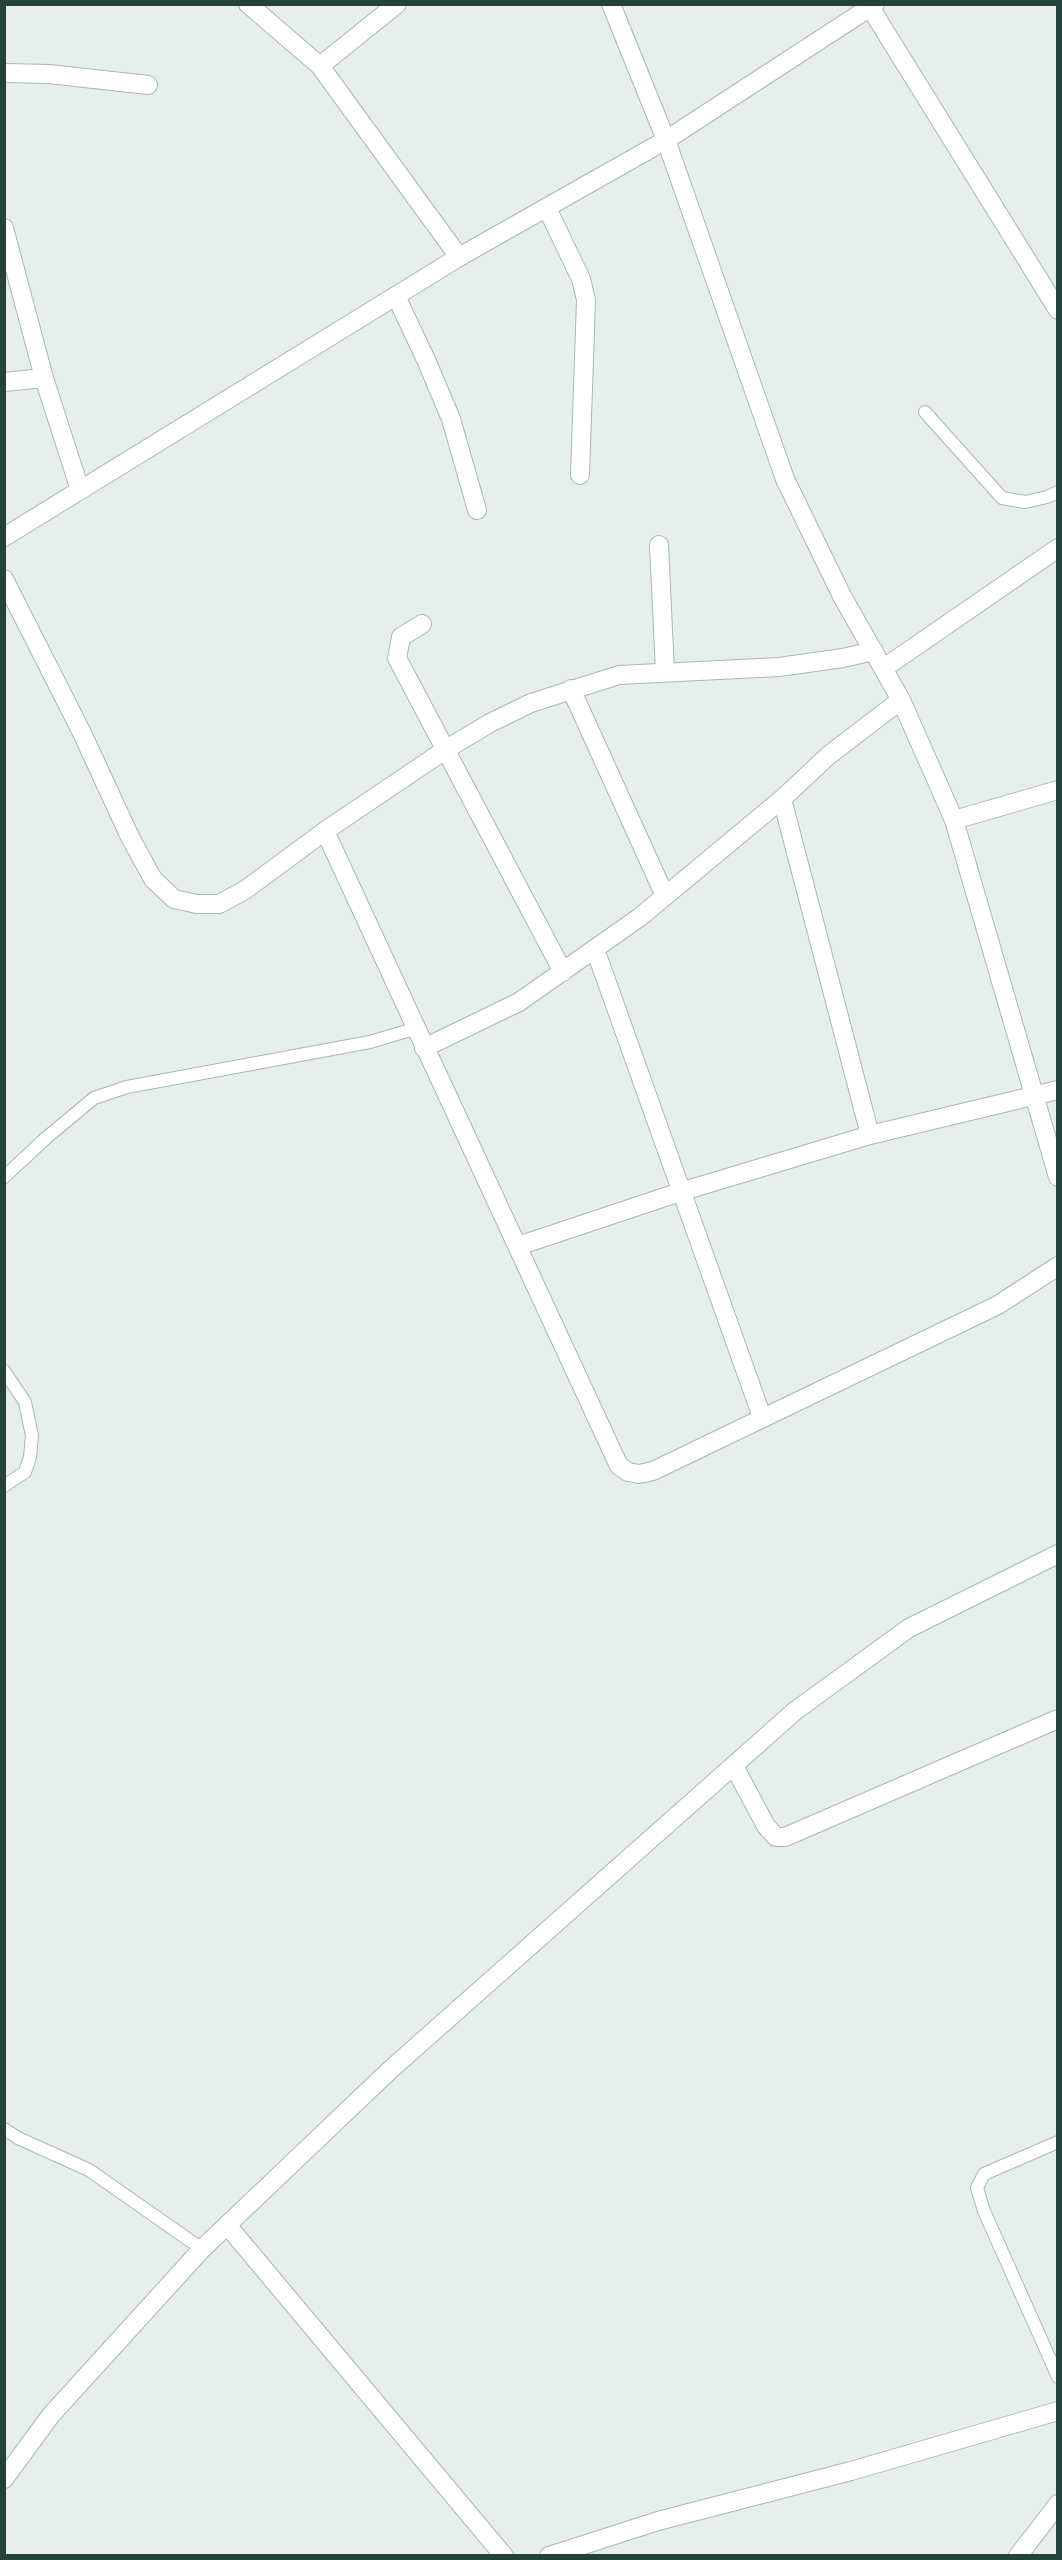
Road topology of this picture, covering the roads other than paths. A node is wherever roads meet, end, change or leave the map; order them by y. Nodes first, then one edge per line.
1 (248, 4) edge
2 (397, 4) edge
3 (611, 4) edge
4 (871, 6) edge
5 (320, 66) junction
6 (4, 73) edge
7 (148, 85) dead end
8 (666, 140) junction
9 (547, 208) junction
10 (5, 232) edge
11 (459, 257) junction
12 (396, 296) junction
13 (1058, 310) edge
14 (44, 378) junction
15 (4, 382) edge
16 (925, 412) dead end
17 (580, 475) dead end
18 (80, 490) junction
19 (1058, 492) edge
20 (477, 510) dead end
21 (4, 537) edge
22 (659, 545) dead end
23 (1058, 548) edge
24 (4, 579) edge
25 (422, 624) dead end
26 (874, 651) junction
27 (884, 668) junction
28 (665, 672) junction
29 (571, 689) junction
30 (901, 700) junction
31 (445, 750) junction
32 (1058, 790) edge
33 (782, 799) junction
34 (954, 820) junction
35 (325, 831) junction
36 (665, 896) junction
37 (595, 949) junction
38 (562, 972) junction
39 (417, 1028) junction
40 (424, 1048) junction
41 (1058, 1090) edge
42 (1034, 1095) junction
43 (870, 1135) junction
44 (4, 1177) edge
45 (1058, 1177) edge
46 (680, 1192) junction
47 (518, 1246) junction
48 (1058, 1266) edge
49 (4, 1371) edge
50 (762, 1417) junction
51 (4, 1486) edge
52 (1058, 1554) edge
53 (1058, 1719) edge
54 (734, 1766) junction
55 (4, 2129) edge
56 (1058, 2142) edge
57 (227, 2225) junction
58 (202, 2249) junction
59 (1058, 2377) edge
60 (1058, 2411) edge
61 (4, 2479) edge
62 (1058, 2504) edge
63 (504, 2556) edge
64 (549, 2556) edge
65 (1018, 2556) edge

1 - 5 street
2 - 5 street
3 - 8 street
4 - 8 street
4 - 13 street
5 - 11 street
6 - 7 street
8 - 9 street
8 - 26 street
9 - 11 street
9 - 17 street
10 - 14 street
11 - 12 street
12 - 18 street
12 - 20 street
14 - 15 street
14 - 18 street
16 - 19 lane
18 - 21 street
22 - 28 street
23 - 27 street
24 - 35 street
25 - 31 street
26 - 27 street
26 - 28 street
27 - 30 street
28 - 29 street
29 - 31 street
29 - 36 street
30 - 33 street
30 - 34 street
31 - 35 street
31 - 38 street
32 - 34 street
33 - 36 street
33 - 43 street
34 - 42 street
35 - 39 street
36 - 37 street
37 - 38 street
37 - 46 street
38 - 40 street
39 - 40 street
39 - 44 lane
40 - 47 street
41 - 42 street
42 - 43 street
42 - 45 street
43 - 46 street
46 - 47 street
46 - 50 street
47 - 50 street
48 - 50 street
49 - 51 lane
52 - 54 street
53 - 54 street
54 - 57 street
55 - 58 lane
56 - 59 lane
57 - 58 street
57 - 63 street
58 - 61 street
60 - 64 street
62 - 65 street

